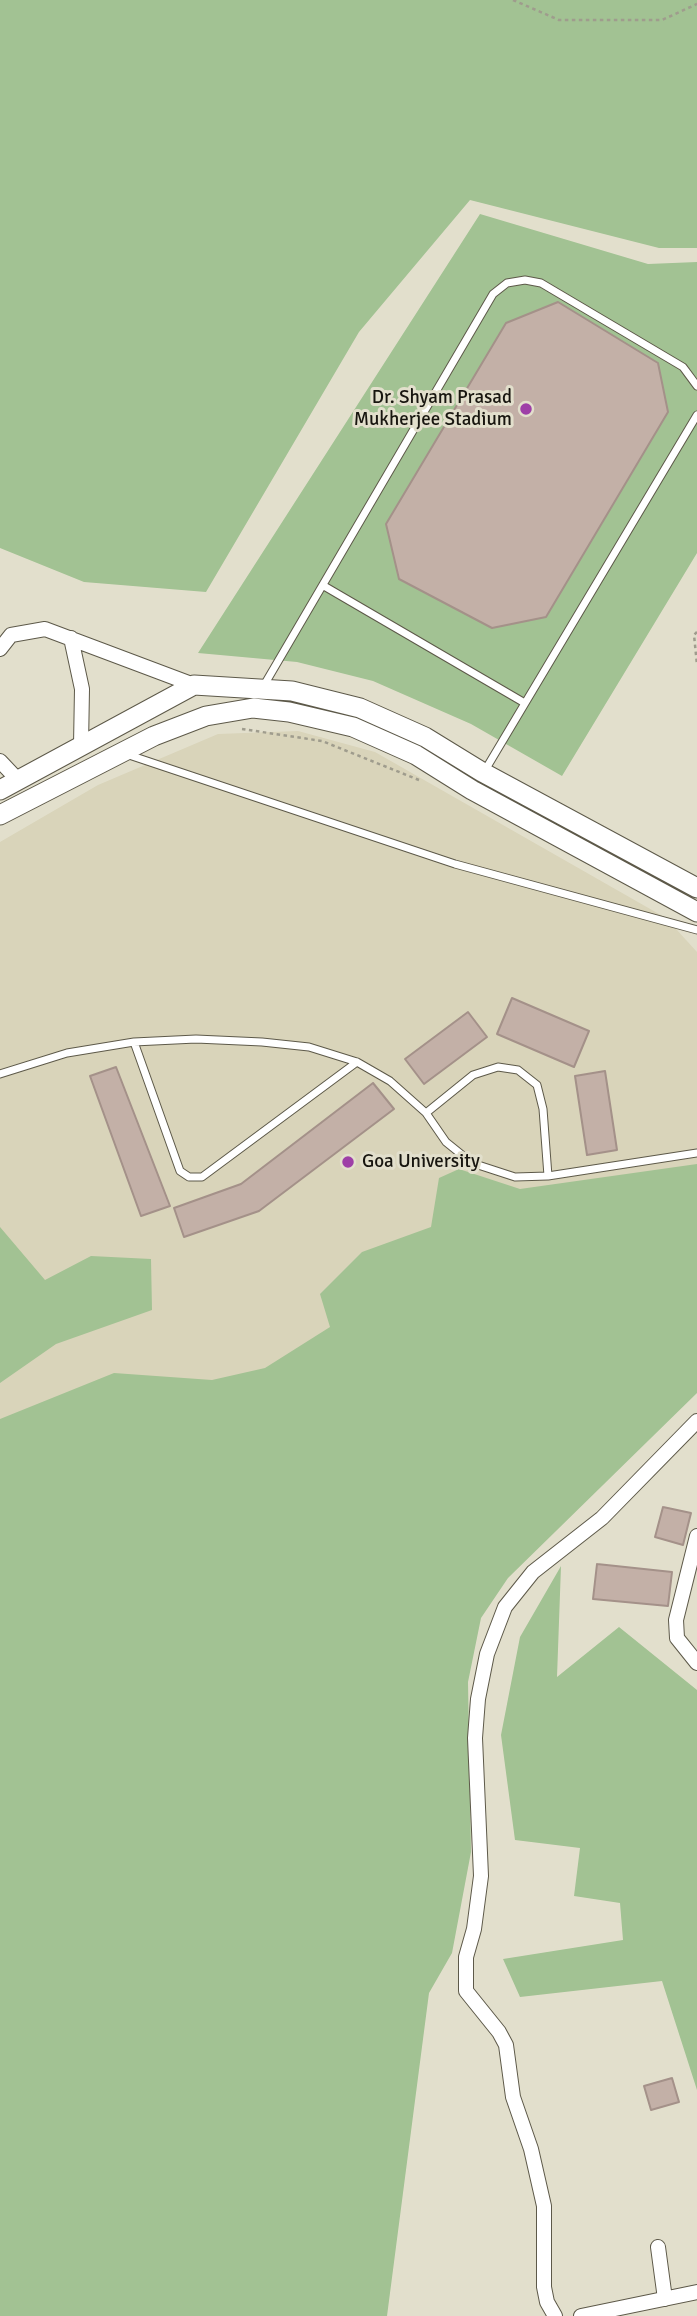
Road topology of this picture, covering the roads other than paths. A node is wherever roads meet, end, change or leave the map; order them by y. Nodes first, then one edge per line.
1 (697, 386) edge
2 (697, 415) edge
3 (324, 586) junction
4 (71, 638) junction
5 (0, 649) edge
6 (194, 685) junction
7 (263, 688) junction
8 (523, 702) junction
9 (80, 744) junction
10 (120, 752) junction
11 (0, 761) edge
12 (493, 777) junction
13 (18, 779) junction
14 (0, 790) edge
15 (490, 800) junction
16 (0, 815) edge
17 (697, 888) edge
18 (697, 912) edge
19 (697, 930) edge
20 (134, 1042) junction
21 (357, 1062) junction
22 (0, 1074) edge
23 (426, 1113) junction
24 (697, 1153) edge
25 (548, 1176) junction
26 (697, 1421) edge
27 (697, 1536) edge
28 (697, 1663) edge
29 (658, 2247) dead end
30 (697, 2292) edge
31 (665, 2299) junction
32 (555, 2316) edge
33 (581, 2316) edge

1 - 3 lane
2 - 8 lane
3 - 7 lane
3 - 8 lane
4 - 5 street
4 - 6 street
4 - 9 street
6 - 7 main road
6 - 9 main road
7 - 12 main road
8 - 12 lane
9 - 13 main road
10 - 15 main road
10 - 16 main road
10 - 19 lane
11 - 13 street
12 - 15 main road
12 - 17 main road
13 - 14 main road
15 - 18 main road
20 - 21 lane
20 - 21 lane
20 - 22 lane
21 - 23 lane
23 - 25 lane
23 - 25 lane
24 - 25 lane
26 - 32 street
27 - 28 street
29 - 31 street
30 - 31 street
31 - 33 street

